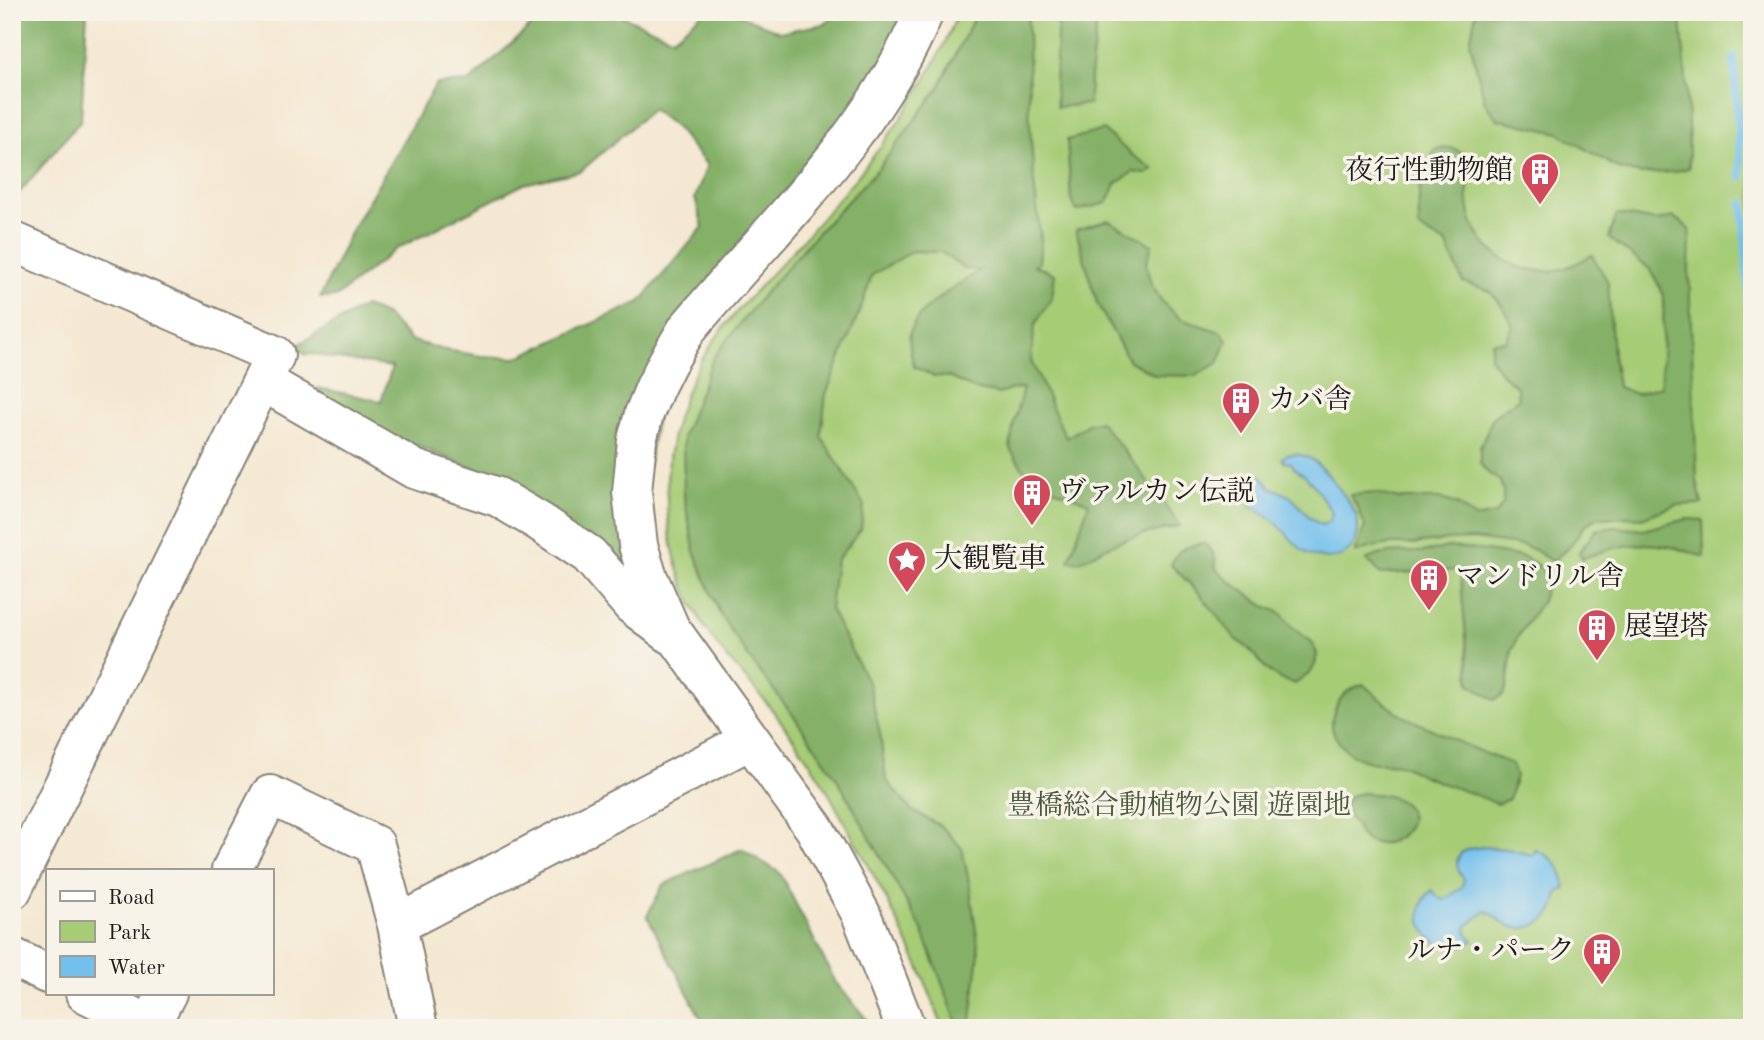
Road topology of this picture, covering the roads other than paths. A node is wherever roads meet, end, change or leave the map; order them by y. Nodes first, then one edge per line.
1 (924, 12) edge
2 (12, 241) edge
3 (264, 382) junction
4 (678, 640) junction
5 (750, 740) junction
6 (232, 869) edge
7 (12, 890) edge
8 (397, 925) junction
9 (12, 957) edge
10 (46, 974) edge
11 (92, 995) edge
12 (157, 1015) edge
13 (418, 1028) edge
14 (906, 1028) edge

1 - 4 street
2 - 3 street
3 - 4 street
3 - 7 street
4 - 5 street
5 - 8 street
5 - 14 street
6 - 8 street
8 - 13 street
9 - 10 street
11 - 12 street

